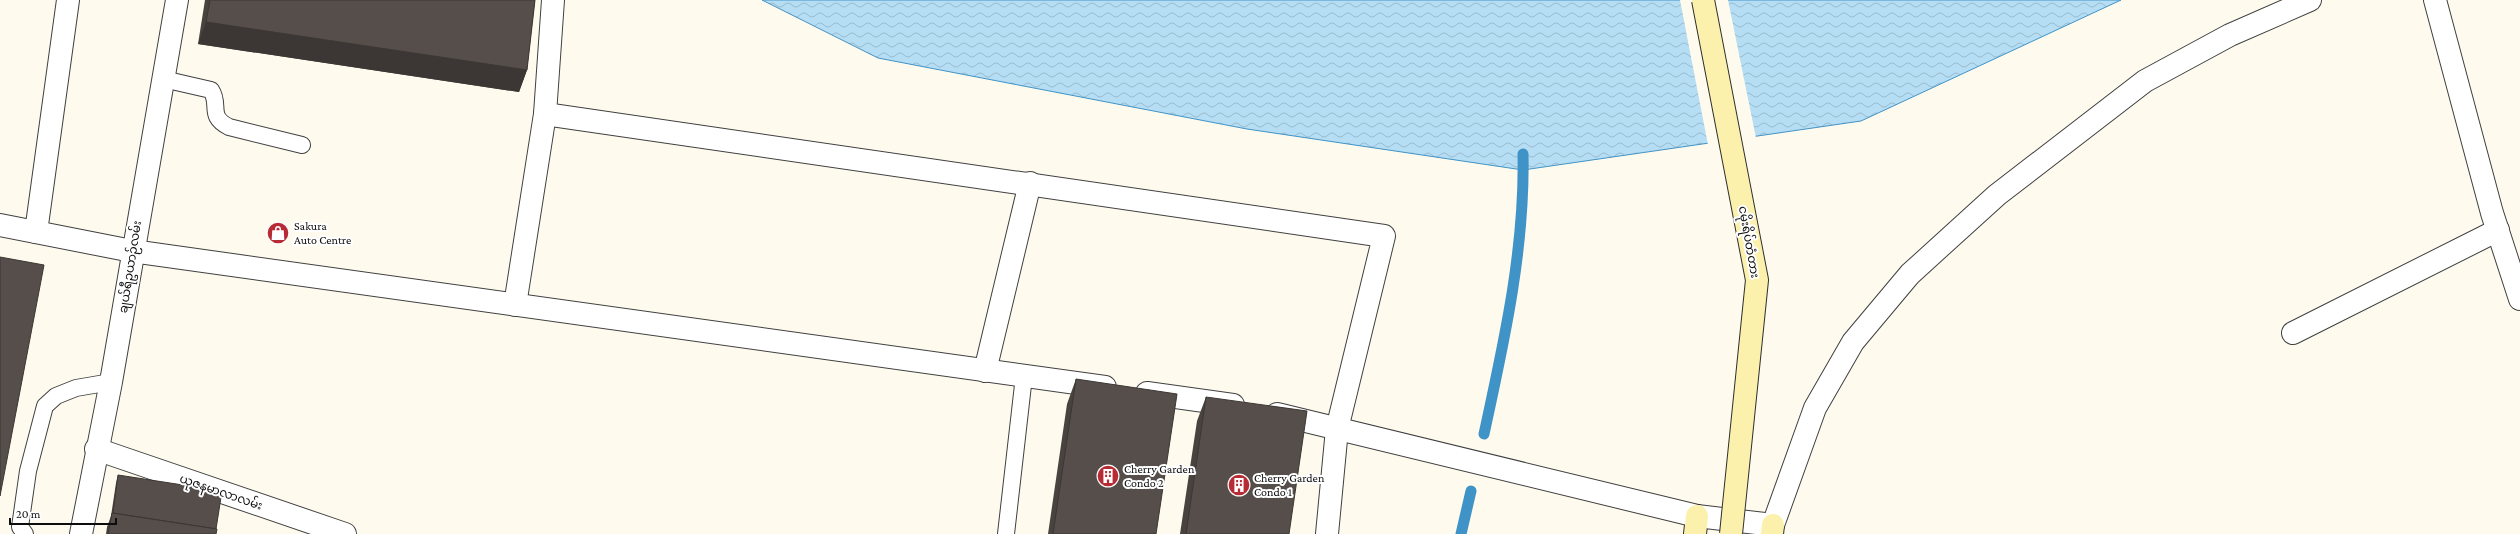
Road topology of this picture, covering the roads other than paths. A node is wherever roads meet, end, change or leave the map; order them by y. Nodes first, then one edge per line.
1 (68, 0) edge
2 (177, 0) edge
3 (554, 0) edge
4 (1703, 0) edge
5 (2310, 0) edge
6 (2435, 0) edge
7 (162, 80) junction
8 (545, 114) junction
9 (302, 146) dead end
10 (1030, 183) junction
11 (0, 224) edge
12 (2498, 230) junction
13 (36, 232) junction
14 (132, 251) junction
15 (2520, 299) edge
16 (515, 305) junction
17 (2293, 333) dead end
18 (985, 370) junction
19 (1024, 376) junction
20 (111, 382) junction
21 (1337, 429) junction
22 (96, 449) junction
23 (1696, 525) edge
24 (1772, 530) edge
25 (25, 534) edge
26 (81, 534) edge
27 (343, 534) edge
28 (1006, 534) edge
29 (1327, 534) edge
30 (1731, 534) edge

1 - 13 street
2 - 7 street, ချယ်ရီဥယာဉ်လမ်း
3 - 8 street
4 - 30 main road, ငမိုးရိပ်တံတား, bridge
5 - 24 street
6 - 12 street
7 - 9 lane
7 - 14 street, ချယ်ရီဥယာဉ်လမ်း
8 - 10 street
8 - 16 street
10 - 18 street
10 - 21 street
11 - 13 street
12 - 15 street
12 - 17 street
13 - 14 street
14 - 16 street
14 - 20 street, ချယ်ရီဥယာဉ်လမ်း
16 - 18 street
18 - 19 street
19 - 21 street
19 - 28 lane
20 - 22 street, ချယ်ရီဥယာဉ်လမ်း
20 - 25 lane
21 - 23 street
21 - 29 street
22 - 26 street, ချယ်ရီဥယာဉ်လမ်း
22 - 27 street, ယုဇနမာလာလမ်း
23 - 24 street

